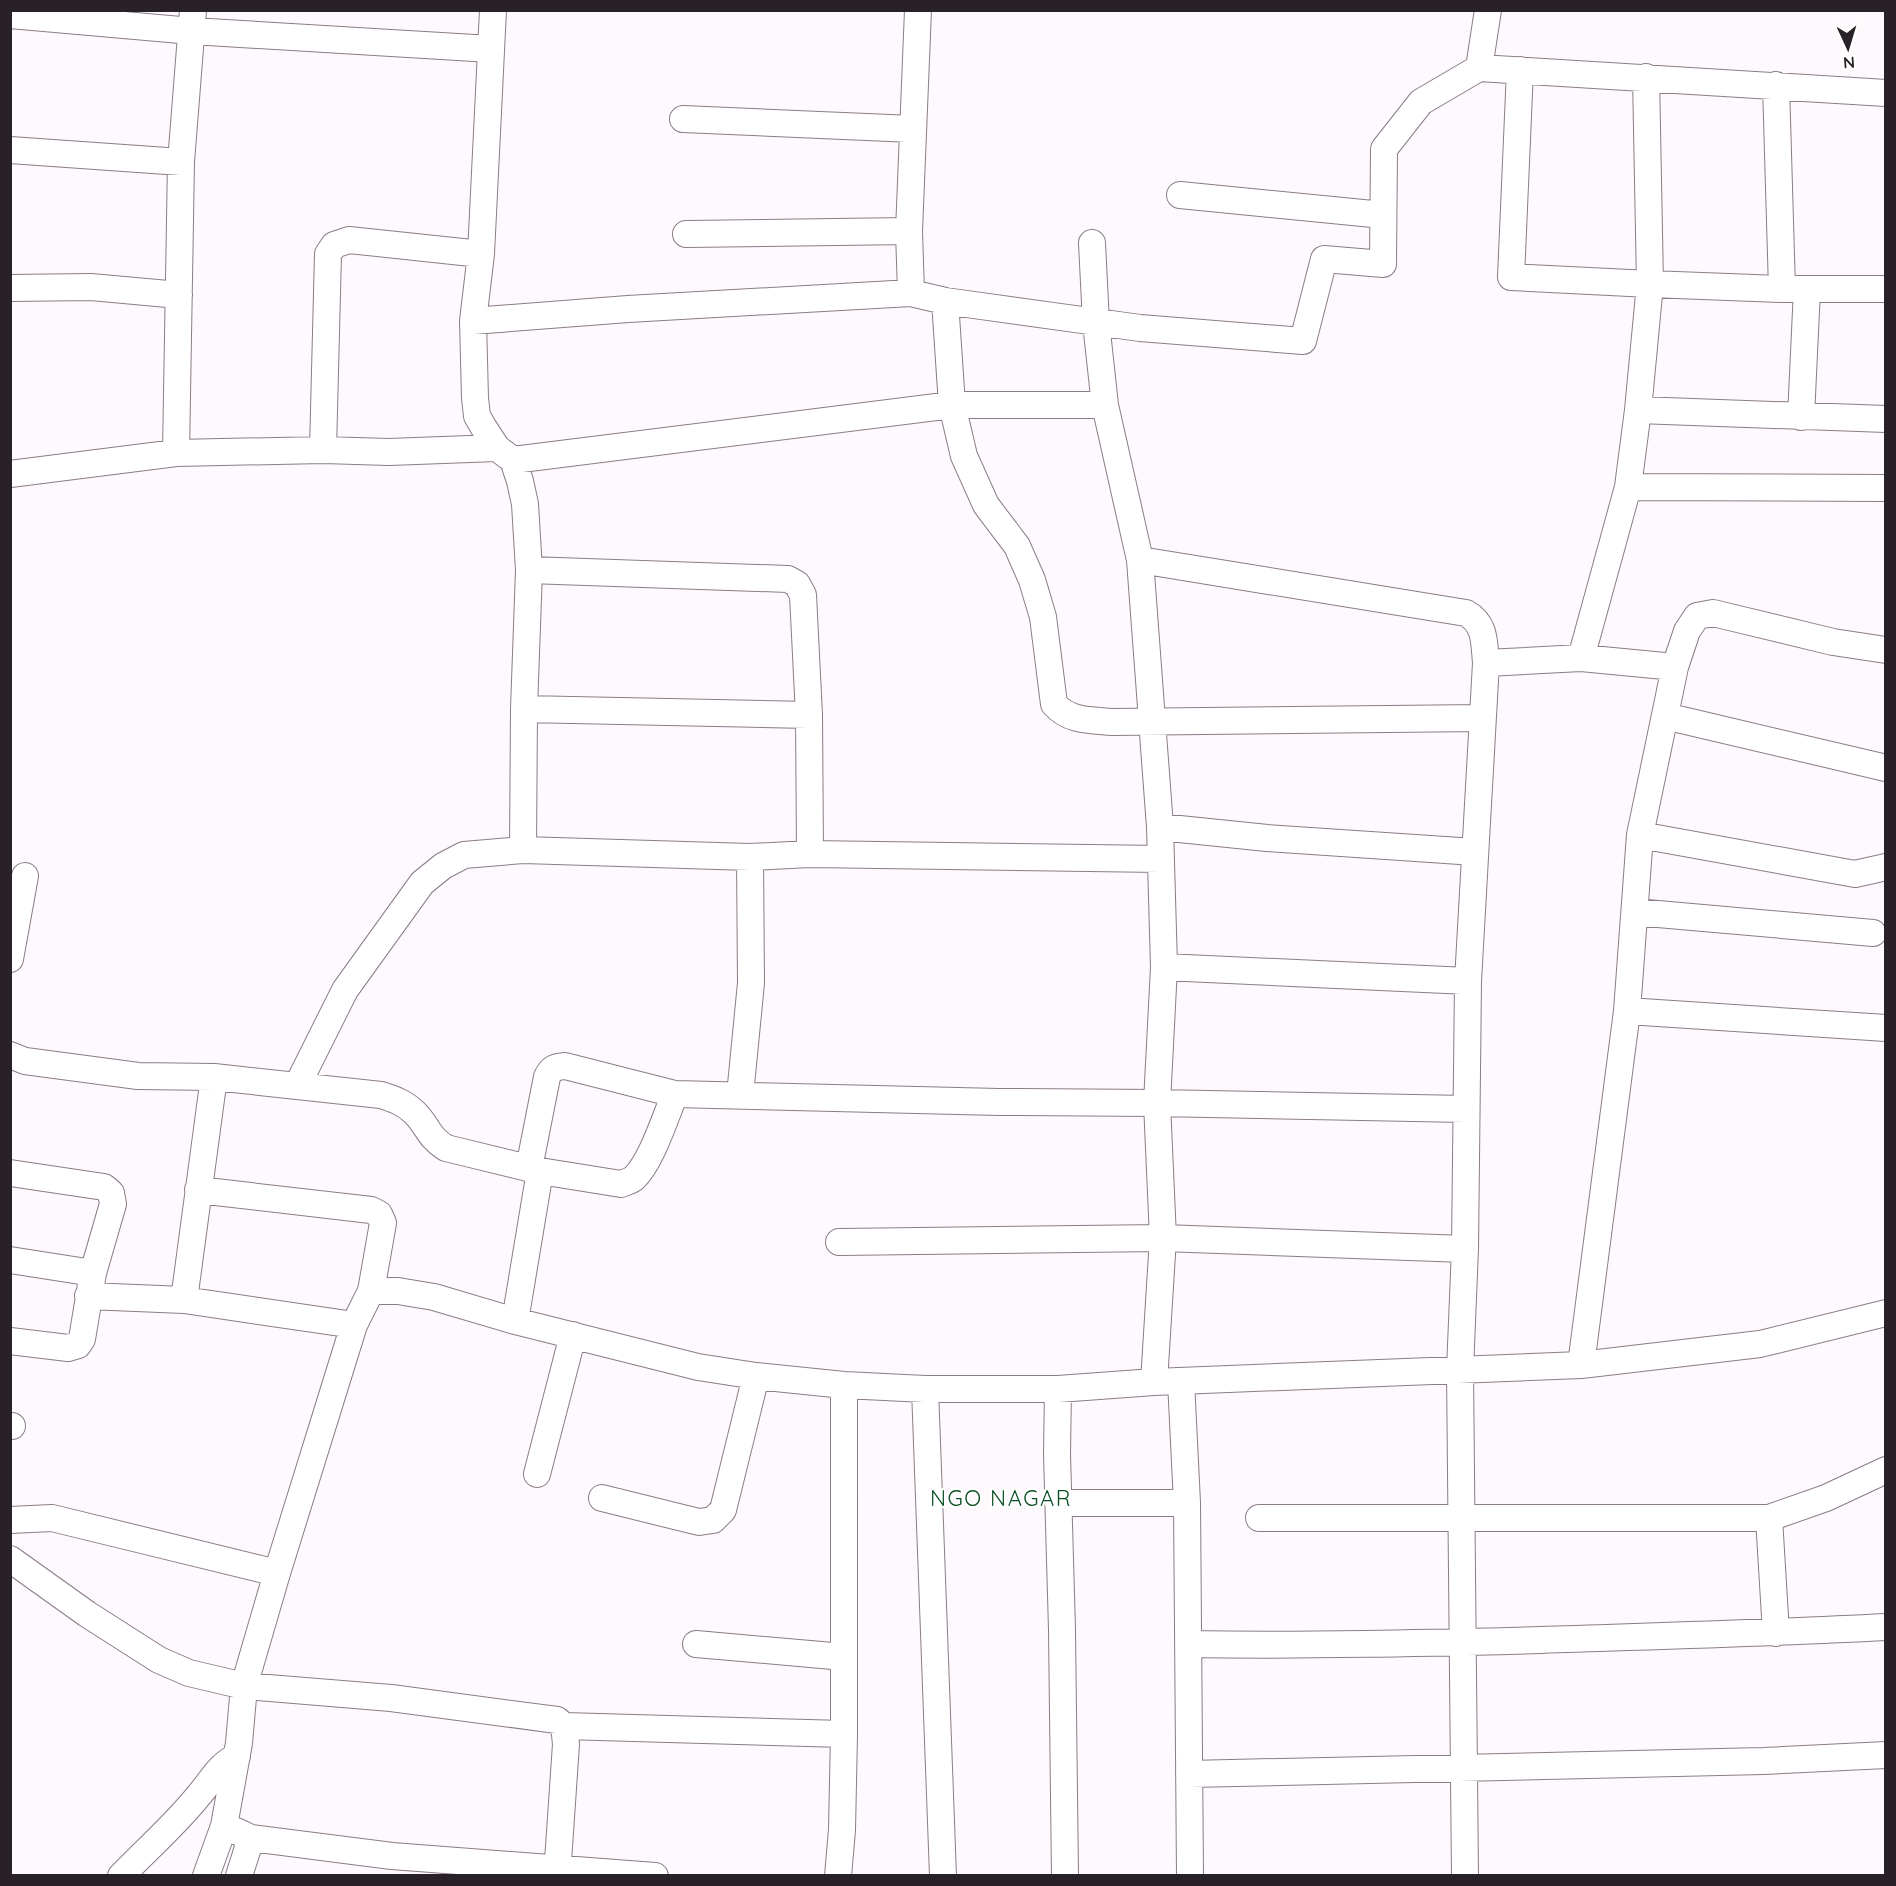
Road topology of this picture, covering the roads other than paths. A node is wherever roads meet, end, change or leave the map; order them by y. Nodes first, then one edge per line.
1 (493, 10) edge
2 (918, 10) edge
3 (1488, 10) edge
4 (10, 15) edge
5 (193, 21) edge
6 (491, 49) junction
7 (1479, 68) junction
8 (1520, 70) junction
9 (1646, 77) junction
10 (1776, 86) junction
11 (1886, 93) edge
12 (683, 119) dead end
13 (913, 129) junction
14 (10, 150) edge
15 (181, 162) junction
16 (1180, 195) dead end
17 (1383, 215) junction
18 (909, 231) junction
19 (686, 234) dead end
20 (1092, 243) dead end
21 (481, 254) junction
22 (1650, 284) junction
23 (10, 288) edge
24 (1782, 289) junction
25 (1807, 289) junction
26 (1886, 289) edge
27 (911, 293) junction
28 (179, 295) junction
29 (945, 302) junction
30 (473, 321) junction
31 (1096, 323) junction
32 (952, 405) junction
33 (1105, 405) junction
34 (1638, 410) junction
35 (1801, 417) junction
36 (1886, 419) edge
37 (323, 450) junction
38 (176, 453) junction
39 (505, 454) junction
40 (10, 474) edge
41 (1628, 487) junction
42 (1884, 488) dead end
43 (1140, 560) junction
44 (530, 570) junction
45 (1886, 650) edge
46 (1581, 658) junction
47 (1486, 663) junction
48 (1675, 667) junction
49 (524, 709) junction
50 (808, 715) junction
51 (1665, 716) junction
52 (1482, 718) junction
53 (1153, 722) junction
54 (1886, 768) edge
55 (1160, 827) junction
56 (1640, 835) junction
57 (511, 851) junction
58 (1475, 852) junction
59 (810, 854) junction
60 (750, 857) junction
61 (1161, 859) junction
62 (1886, 867) edge
63 (25, 876) dead end
64 (1635, 912) junction
65 (1873, 933) dead end
66 (10, 959) edge
67 (1164, 967) junction
68 (1468, 981) junction
69 (1627, 1011) junction
70 (1886, 1028) edge
71 (10, 1056) edge
72 (214, 1077) junction
73 (297, 1086) junction
74 (675, 1094) junction
75 (740, 1095) junction
76 (1157, 1102) junction
77 (1466, 1109) junction
78 (535, 1169) junction
79 (10, 1173) edge
80 (198, 1190) junction
81 (1163, 1238) junction
82 (839, 1242) dead end
83 (1465, 1250) junction
84 (10, 1260) edge
85 (90, 1284) junction
86 (371, 1291) junction
87 (184, 1300) junction
88 (1886, 1313) edge
89 (515, 1321) junction
90 (354, 1325) junction
91 (573, 1335) junction
92 (10, 1341) edge
93 (1581, 1365) junction
94 (1460, 1370) junction
95 (756, 1376) junction
96 (1181, 1381) junction
97 (1154, 1382) junction
98 (844, 1385) junction
99 (925, 1389) junction
100 (1058, 1389) junction
101 (1886, 1470) edge
102 (537, 1474) dead end
103 (602, 1497) dead end
104 (1058, 1503) junction
105 (1187, 1503) junction
106 (1462, 1517) junction
107 (1259, 1518) dead end
108 (1769, 1518) junction
109 (10, 1520) edge
110 (10, 1559) edge
111 (277, 1573) junction
112 (1886, 1627) edge
113 (1776, 1633) junction
114 (1462, 1642) junction
115 (696, 1644) dead end
116 (1188, 1644) junction
117 (844, 1657) junction
118 (244, 1686) junction
119 (564, 1726) junction
120 (844, 1734) junction
121 (1886, 1755) edge
122 (237, 1756) junction
123 (1465, 1769) junction
124 (1189, 1774) junction
125 (224, 1826) junction
126 (251, 1838) junction
127 (558, 1873) edge
128 (121, 1875) edge
129 (206, 1875) edge
130 (239, 1875) edge
131 (655, 1875) edge
132 (838, 1875) edge
133 (943, 1875) edge
134 (1065, 1875) edge
135 (1190, 1875) edge
136 (1465, 1875) edge

1 - 6 street
2 - 13 street
3 - 7 street
4 - 5 street
5 - 6 street
5 - 15 street
6 - 21 street
7 - 8 street
7 - 17 street
8 - 9 street
8 - 22 street
9 - 10 street
9 - 22 street
10 - 11 street
10 - 24 street
12 - 13 street
13 - 18 street
14 - 15 street
15 - 28 street
16 - 17 street
17 - 31 street
18 - 19 street
18 - 27 street
20 - 31 street
21 - 30 street
21 - 37 street
22 - 24 street
22 - 34 street
23 - 28 street
24 - 25 street
25 - 26 street
25 - 35 street
27 - 29 street
27 - 30 street
28 - 38 street
29 - 31 street
29 - 32 street
30 - 39 street
31 - 33 street
32 - 33 street
32 - 39 street
32 - 53 street
33 - 43 street
34 - 35 street
34 - 41 street
35 - 36 street
37 - 38 street
37 - 39 street
38 - 40 street
39 - 44 street
41 - 42 street
41 - 46 street
43 - 47 street
43 - 53 street
44 - 49 street
44 - 50 street
45 - 48 street
46 - 47 street
46 - 48 street
47 - 52 street
48 - 51 street
49 - 50 street
49 - 57 street
50 - 59 street
51 - 54 street
51 - 56 street
52 - 53 street
52 - 58 street
53 - 55 street
55 - 58 street
55 - 61 street
56 - 62 street
56 - 64 street
57 - 60 street
57 - 73 street
58 - 68 street
59 - 60 street
59 - 61 street
60 - 75 street
61 - 67 street
63 - 66 street
64 - 65 street
64 - 69 street
67 - 68 street
67 - 76 street
68 - 77 street
69 - 70 street
69 - 93 street
71 - 72 street
72 - 73 street
72 - 80 street
73 - 78 street
74 - 75 street
74 - 78 street
74 - 78 street
75 - 76 street
76 - 77 street
76 - 81 street
77 - 83 street
78 - 89 street
79 - 85 street
80 - 86 street
80 - 87 street
81 - 82 street
81 - 83 street
81 - 97 street
83 - 94 street
84 - 85 street
85 - 87 street
85 - 92 street
86 - 89 street
86 - 90 street
87 - 90 street
88 - 93 street
89 - 91 street
90 - 111 street
91 - 95 street
91 - 102 street
93 - 94 street
94 - 96 street
94 - 106 street
95 - 98 street
95 - 103 street
96 - 97 street
96 - 105 street
97 - 100 street
98 - 99 street
98 - 117 street
99 - 100 street
99 - 133 street
100 - 104 street
101 - 108 street
104 - 105 street
104 - 134 street
105 - 116 street
106 - 107 street
106 - 108 street
106 - 114 street
108 - 113 street
109 - 111 street
110 - 118 street
111 - 118 street
112 - 113 street
113 - 114 street
114 - 116 street
114 - 123 street
115 - 117 street
116 - 124 street
117 - 120 street
118 - 119 street
118 - 122 street
119 - 120 street
119 - 127 street
120 - 132 street
121 - 123 street
122 - 125 street
122 - 128 street
123 - 124 street
123 - 136 street
124 - 135 street
125 - 126 street
125 - 129 street
126 - 127 street
126 - 130 street
127 - 131 street

